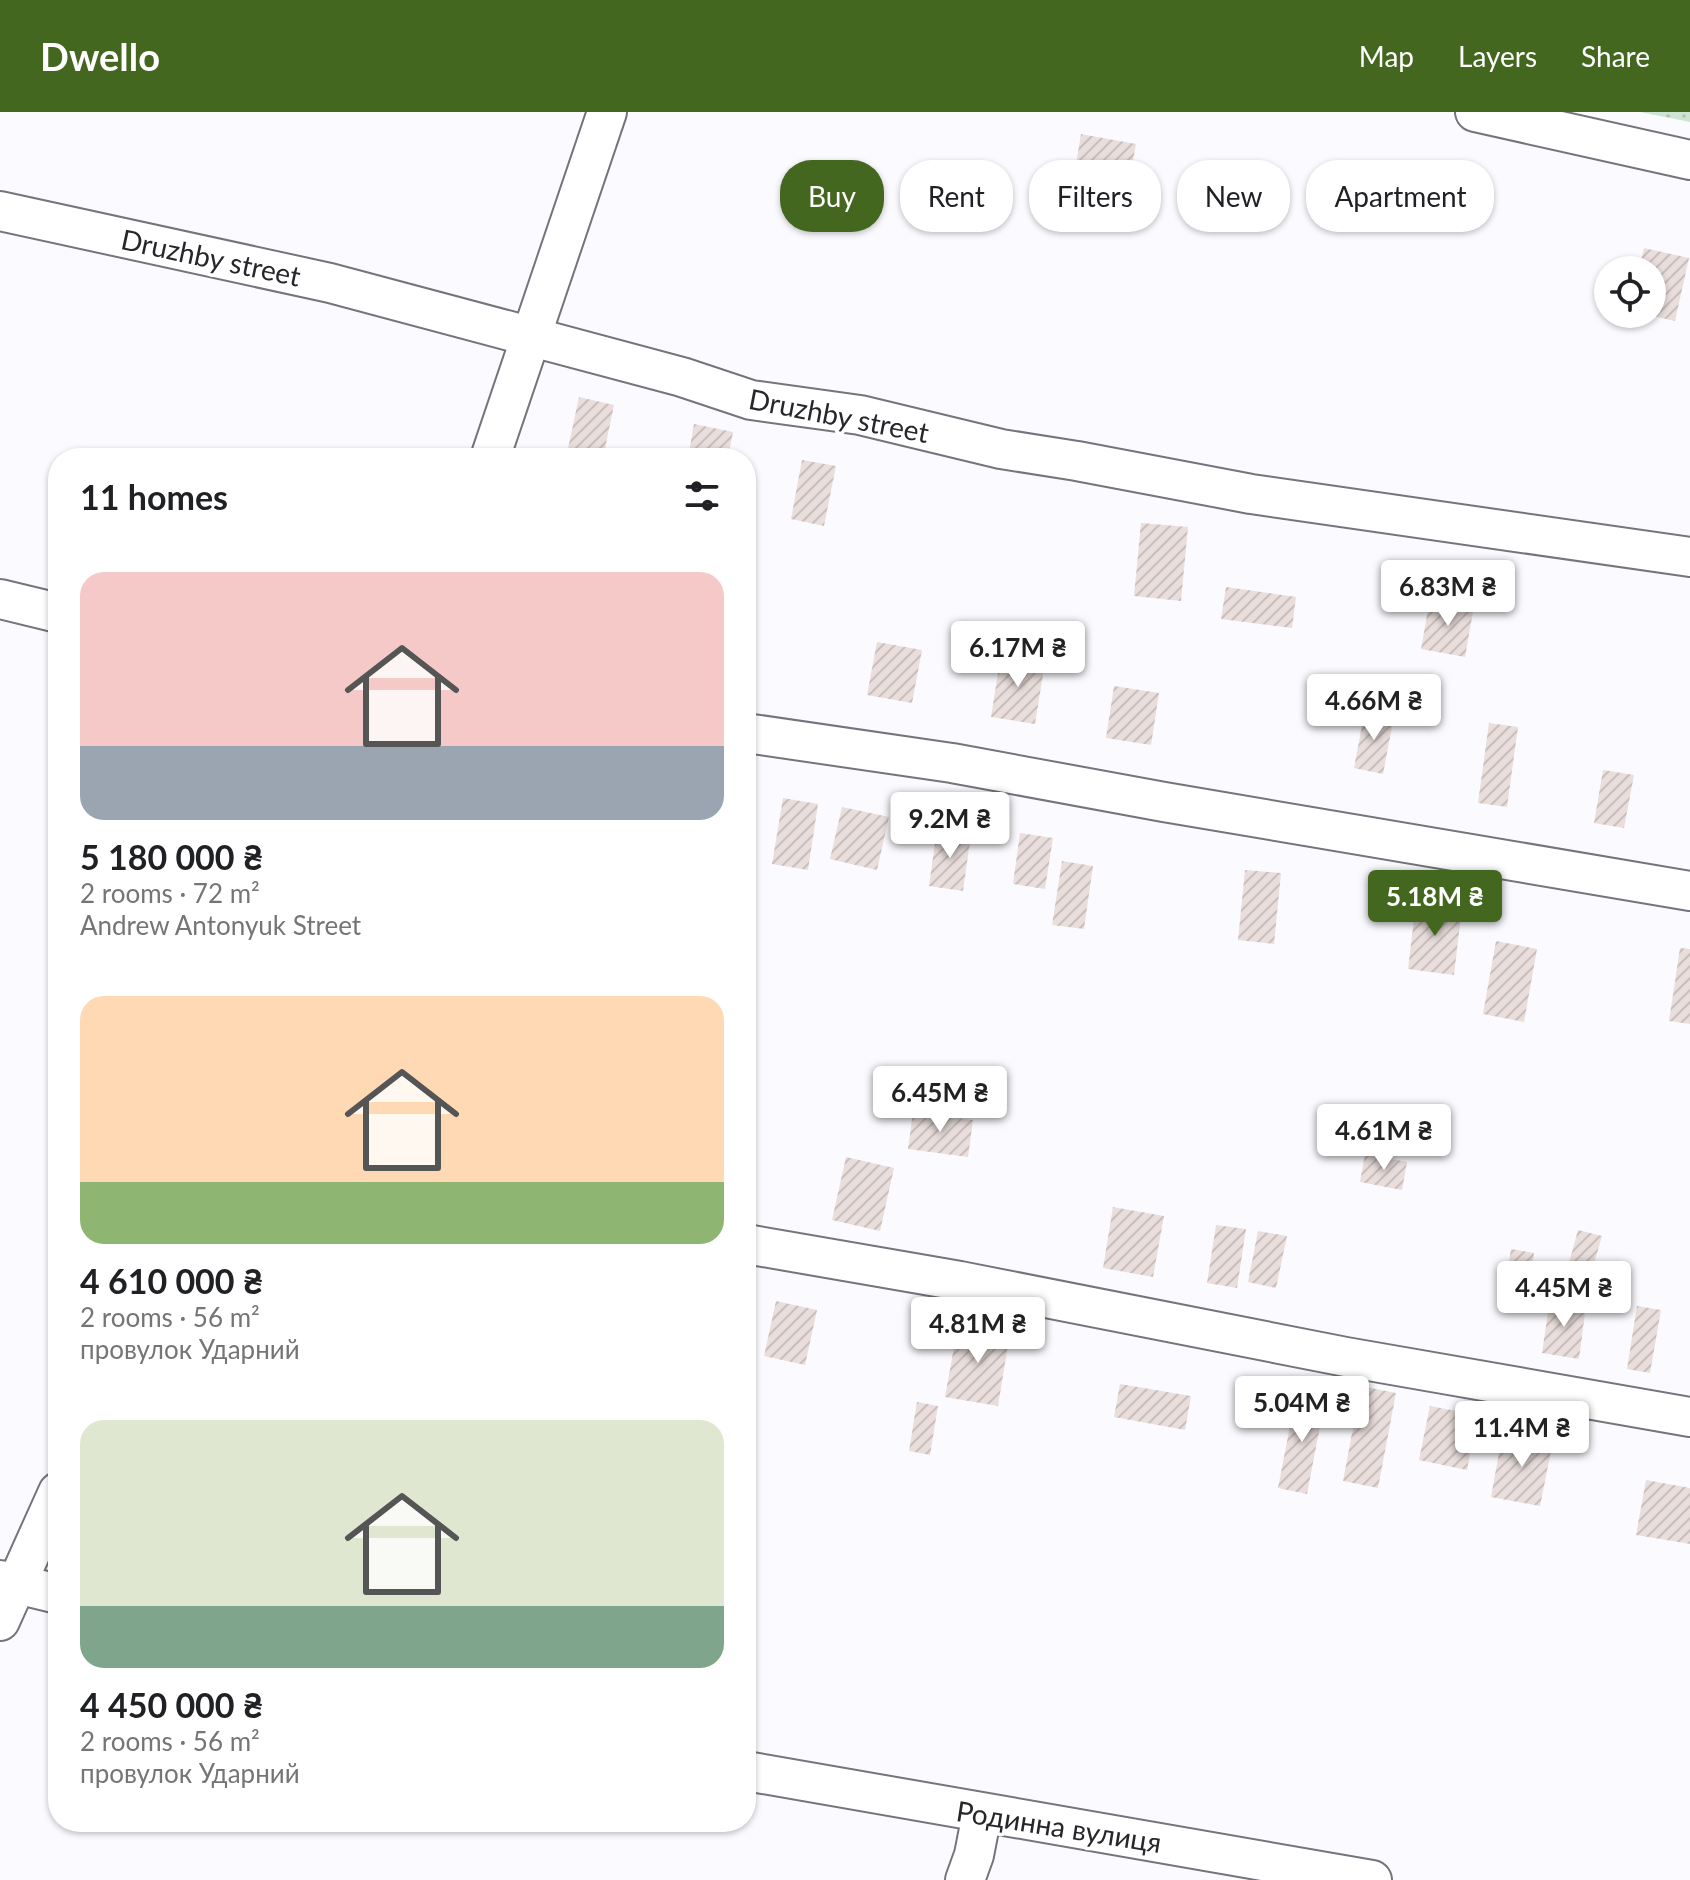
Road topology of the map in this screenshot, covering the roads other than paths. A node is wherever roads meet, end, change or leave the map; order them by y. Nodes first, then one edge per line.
1 (607, 112) edge
2 (1475, 112) edge
3 (1690, 160) edge
4 (0, 211) edge
5 (533, 336) junction
6 (494, 448) edge
7 (1690, 557) edge
8 (0, 599) edge
9 (48, 611) edge
10 (756, 734) edge
11 (1690, 891) edge
12 (756, 1246) edge
13 (1690, 1417) edge
14 (48, 1510) edge
15 (9, 1582) edge
16 (48, 1592) edge
17 (0, 1621) edge
18 (756, 1773) edge
19 (982, 1814) junction
20 (965, 1880) edge
21 (1372, 1880) edge

1 - 5 street
2 - 3 street
4 - 5 street, Druzhby street
5 - 6 street
5 - 7 street, Druzhby street
8 - 9 street
10 - 11 street
12 - 13 street
14 - 15 street
15 - 16 street
15 - 17 street
18 - 19 street, Родинна вулиця
19 - 20 street
19 - 21 street, Родинна вулиця

